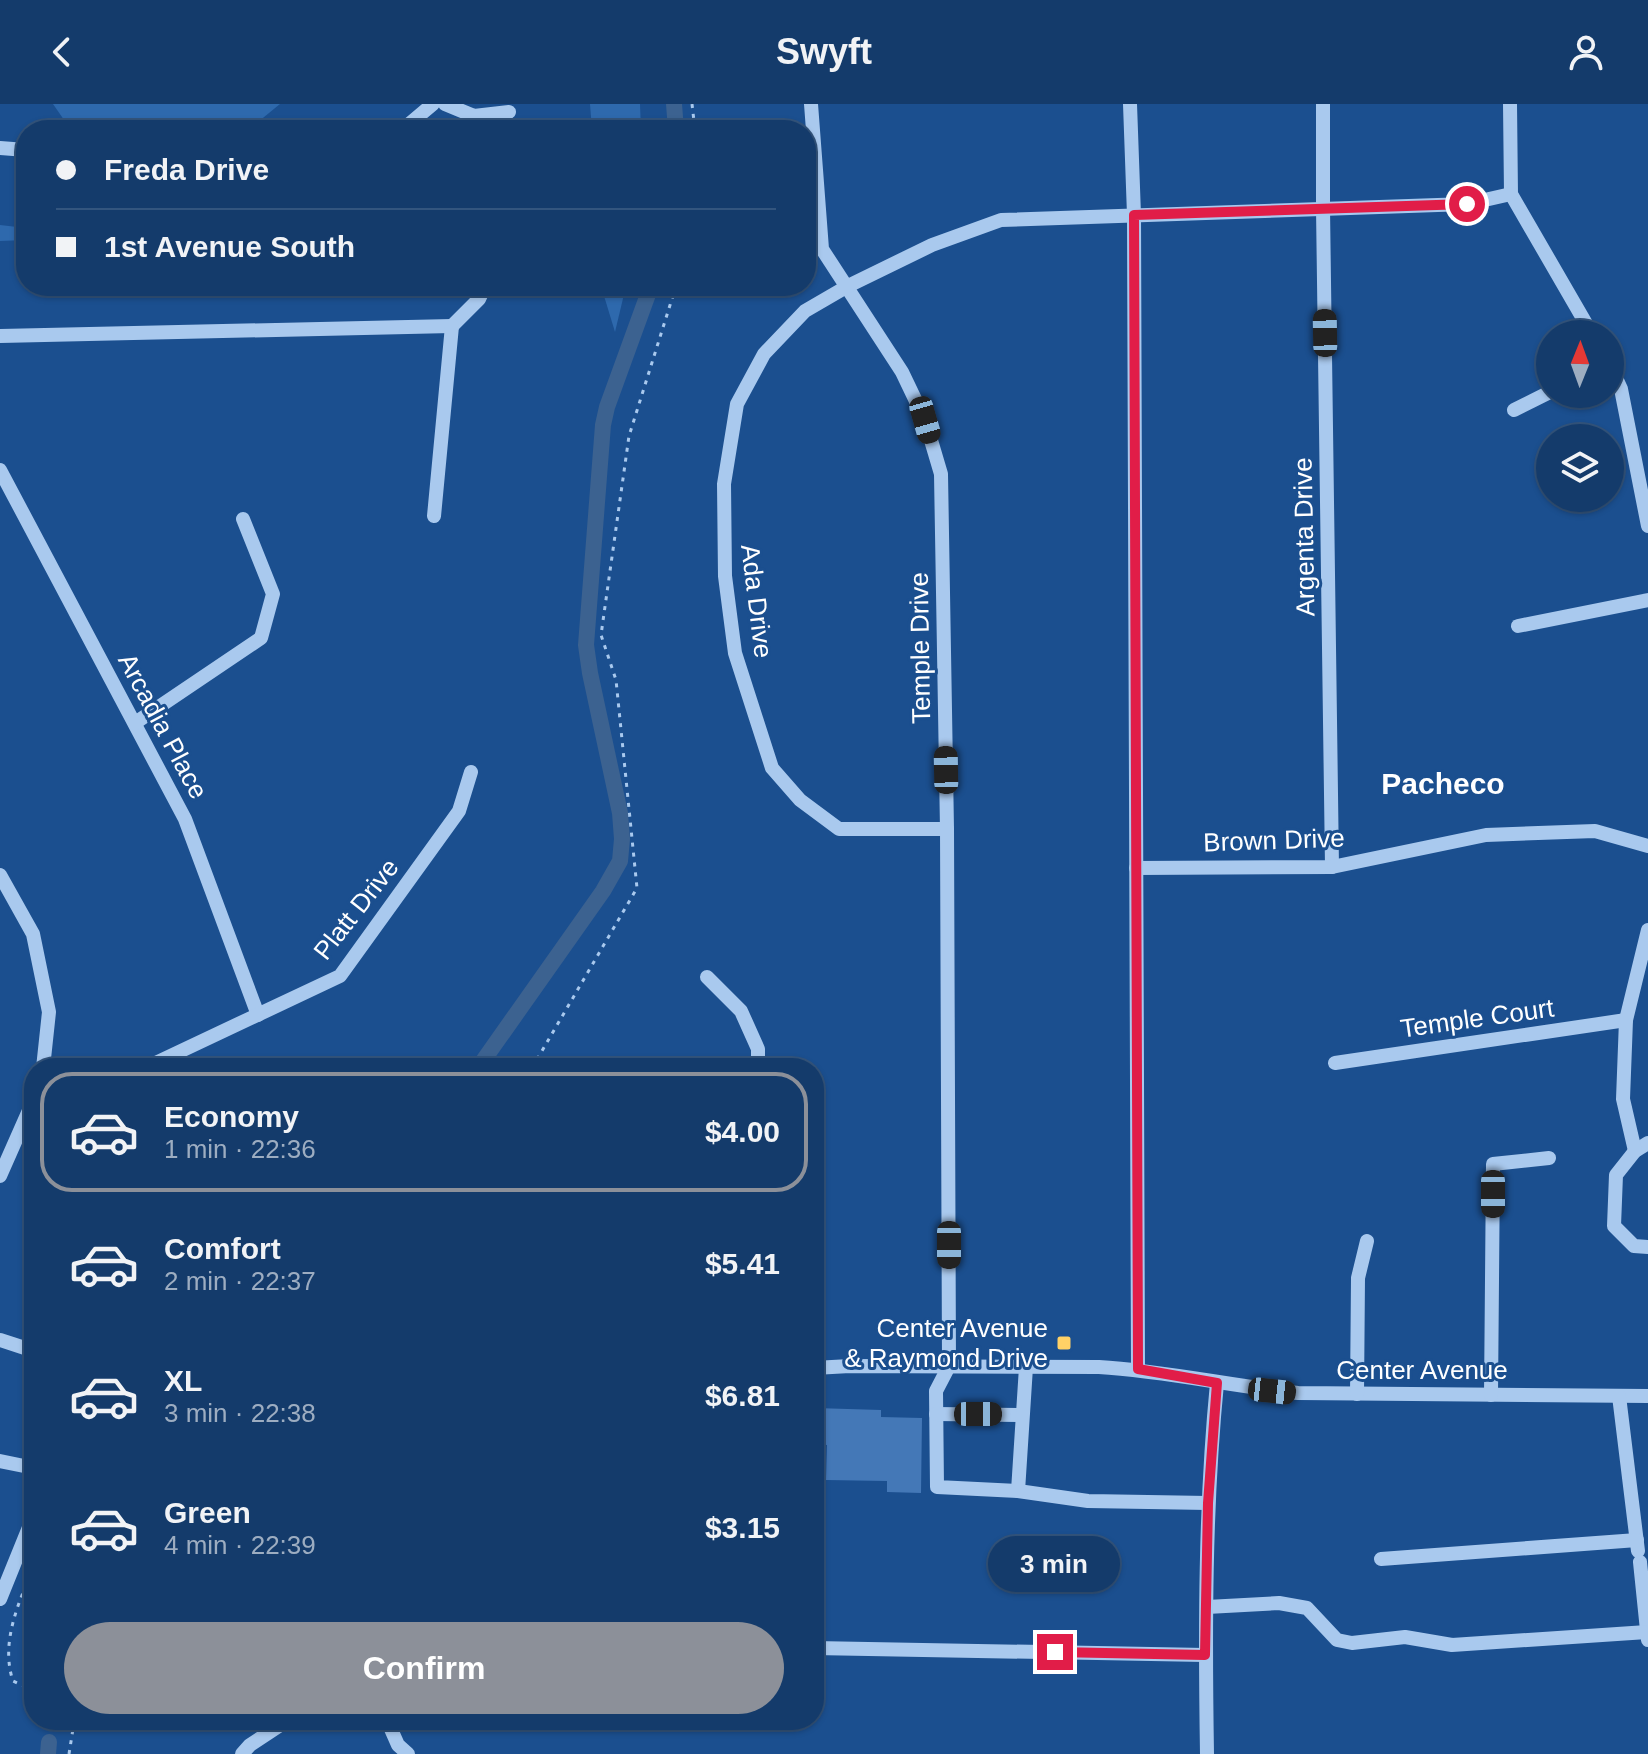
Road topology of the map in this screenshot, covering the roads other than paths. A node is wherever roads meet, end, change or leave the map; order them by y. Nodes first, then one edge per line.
1 (433, 104) edge
2 (445, 104) edge
3 (1130, 104) edge
4 (1323, 104) edge
5 (1510, 104) edge
6 (509, 112) dead end
7 (414, 120) edge
8 (816, 170) edge
9 (1511, 194) junction
10 (1323, 208) junction
11 (1134, 215) junction
12 (848, 286) junction
13 (480, 296) edge
14 (1584, 320) edge
15 (452, 326) junction
16 (0, 336) edge
17 (1536, 399) edge
18 (1624, 404) edge
19 (1514, 410) dead end
20 (0, 470) edge
21 (434, 516) dead end
22 (243, 519) dead end
23 (1648, 526) edge
24 (1648, 600) edge
25 (1518, 626) dead end
26 (135, 723) junction
27 (471, 772) dead end
28 (947, 829) junction
29 (1648, 846) edge
30 (1332, 867) junction
31 (1136, 868) junction
32 (0, 875) edge
33 (1648, 930) edge
34 (707, 977) dead end
35 (258, 1015) junction
36 (1626, 1020) junction
37 (44, 1058) edge
38 (166, 1058) edge
39 (758, 1058) edge
40 (1335, 1063) dead end
41 (24, 1122) edge
42 (1648, 1143) edge
43 (1635, 1151) junction
44 (1549, 1158) dead end
45 (0, 1176) edge
46 (1367, 1241) dead end
47 (1648, 1247) edge
48 (0, 1340) edge
49 (24, 1348) edge
50 (949, 1366) junction
51 (824, 1367) edge
52 (1026, 1367) junction
53 (1138, 1369) junction
54 (1217, 1383) junction
55 (1357, 1394) junction
56 (1491, 1395) junction
57 (1619, 1396) junction
58 (1648, 1396) edge
59 (936, 1414) junction
60 (1022, 1415) junction
61 (0, 1461) edge
62 (24, 1466) edge
63 (1018, 1491) junction
64 (1208, 1503) junction
65 (24, 1540) edge
66 (1638, 1551) junction
67 (1381, 1559) dead end
68 (0, 1599) edge
69 (1207, 1607) junction
70 (1647, 1632) edge
71 (1648, 1640) edge
72 (824, 1648) edge
73 (1205, 1655) junction
74 (273, 1730) edge
75 (391, 1730) edge
76 (242, 1754) edge
77 (408, 1754) edge
78 (1207, 1754) edge

1 - 7 street
2 - 6 street
3 - 11 street
4 - 10 street, Argenta Drive
5 - 9 street
8 - 12 street, Temple Drive
9 - 10 street, Ada Drive
9 - 14 street
10 - 11 street, Ada Drive
10 - 30 street, Argenta Drive
11 - 12 street, Ada Drive
11 - 31 street
12 - 28 street, Temple Drive
12 - 28 street, Ada Drive
13 - 15 street
15 - 16 street
15 - 21 street
17 - 19 street
18 - 23 street
20 - 26 street, Arcadia Place
22 - 26 street
24 - 25 street
26 - 35 street, Arcadia Place
27 - 35 street, Platt Drive
28 - 50 street, Temple Drive
29 - 30 street, Brown Drive
30 - 31 street, Brown Drive
31 - 53 street
32 - 37 street
33 - 36 street
34 - 39 street
35 - 38 street, Platt Drive
36 - 40 street, Temple Court
36 - 43 street
41 - 45 street
42 - 43 street
43 - 47 street
44 - 56 street
46 - 55 street
48 - 49 street
50 - 51 street, Center Avenue
50 - 52 street, Center Avenue
50 - 59 street, Temple Drive
52 - 53 street, Center Avenue
52 - 60 street
53 - 54 street, Center Avenue
54 - 55 street, Center Avenue
54 - 64 street
55 - 56 street, Center Avenue
56 - 57 street, Center Avenue
57 - 58 street, Center Avenue
57 - 66 street
59 - 60 street
59 - 63 street, Temple Drive
60 - 63 street
61 - 62 street
63 - 64 street
64 - 69 street
65 - 68 street
66 - 67 street
66 - 70 street
69 - 70 street
69 - 73 street
70 - 71 street
72 - 73 street
73 - 78 street
74 - 76 street
75 - 77 street

